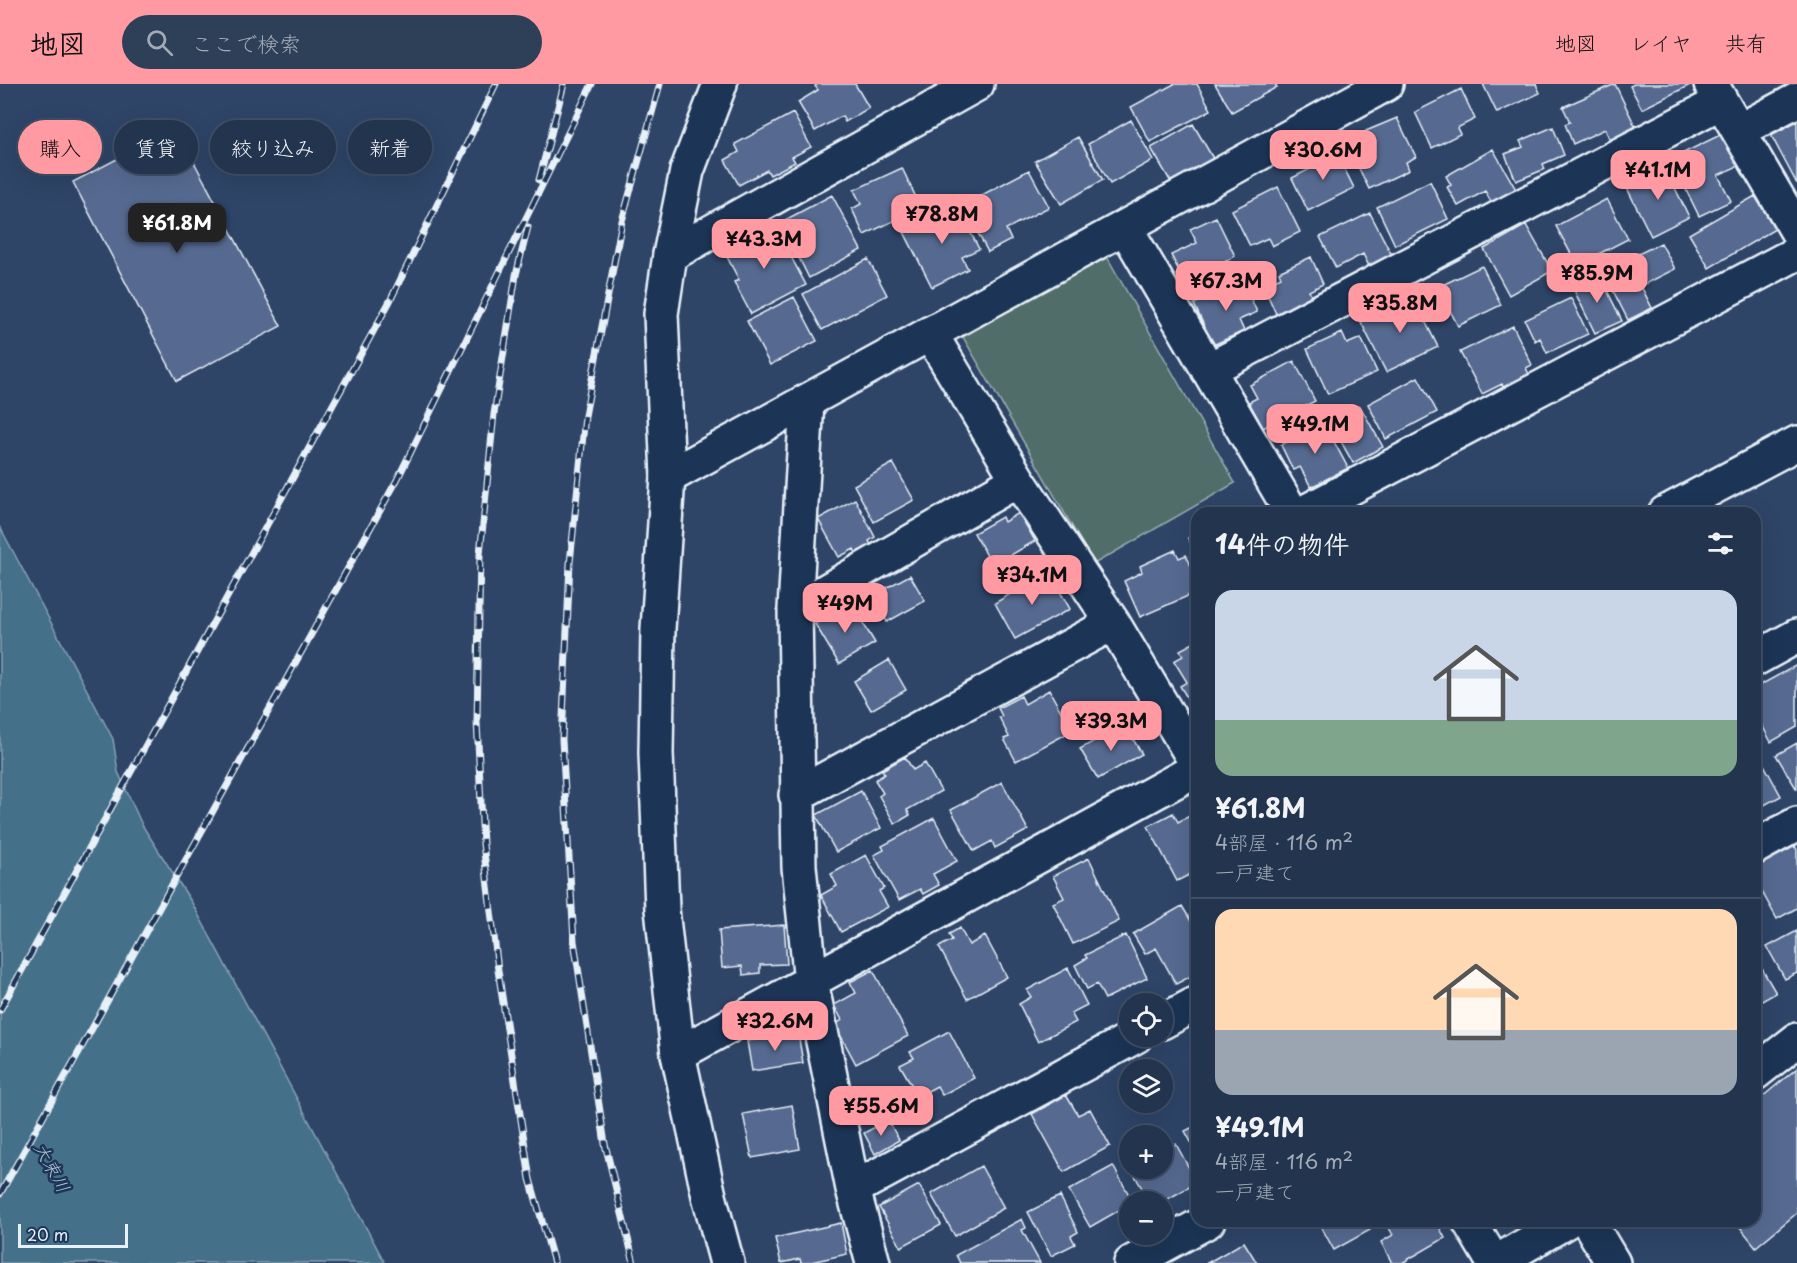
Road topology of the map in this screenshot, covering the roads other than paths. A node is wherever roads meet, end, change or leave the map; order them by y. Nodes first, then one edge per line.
1 (720, 84) edge
2 (977, 84) edge
3 (1386, 84) edge
4 (1716, 93) edge
5 (1797, 100) edge
6 (1739, 131) junction
7 (1125, 227) junction
8 (1797, 231) edge
9 (1797, 253) edge
10 (670, 255) junction
11 (930, 333) junction
12 (1208, 370) junction
13 (807, 401) junction
14 (1797, 442) edge
15 (668, 477) junction
16 (1018, 480) junction
17 (1288, 507) edge
18 (1314, 507) edge
19 (1676, 507) edge
20 (795, 609) junction
21 (1113, 622) junction
22 (1797, 636) edge
23 (1761, 656) edge
24 (1191, 756) edge
25 (1191, 769) edge
26 (796, 795) junction
27 (1797, 824) edge
28 (1761, 843) edge
29 (811, 982) junction
30 (1191, 1006) edge
31 (1173, 1016) edge
32 (1797, 1040) edge
33 (1119, 1045) edge
34 (678, 1054) junction
35 (1761, 1068) edge
36 (853, 1189) junction
37 (1197, 1227) edge
38 (1472, 1227) edge
39 (1557, 1227) edge
40 (1592, 1227) edge
41 (727, 1263) edge
42 (873, 1263) edge
43 (1131, 1263) edge
44 (1494, 1263) edge
45 (1613, 1263) edge

1 - 10 street
2 - 10 street
3 - 7 street
4 - 6 street
4 - 12 street
5 - 6 street
6 - 8 street
7 - 11 street
7 - 12 street
9 - 18 street
10 - 15 street
11 - 13 street
11 - 16 street
12 - 17 street
13 - 15 street
13 - 20 street
14 - 19 street
15 - 34 street
16 - 20 street
16 - 21 street
20 - 26 street
21 - 24 street
21 - 26 street
22 - 23 street
25 - 29 street
26 - 29 street
27 - 28 street
29 - 34 street
29 - 36 street
30 - 31 street
32 - 35 street
33 - 36 street
34 - 41 street
36 - 42 street
37 - 43 street
38 - 44 street
39 - 44 street
40 - 45 street

